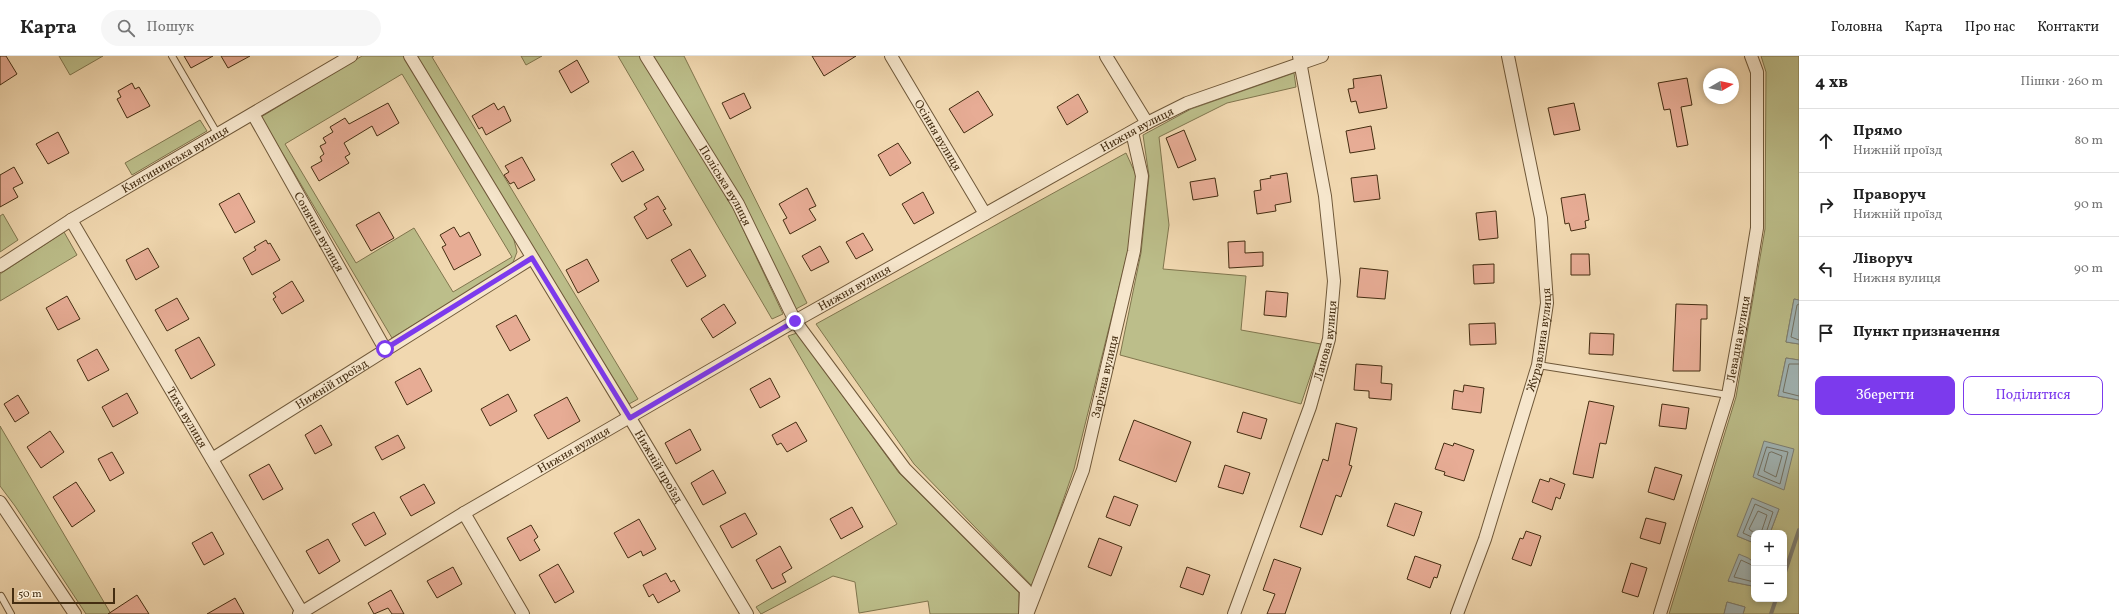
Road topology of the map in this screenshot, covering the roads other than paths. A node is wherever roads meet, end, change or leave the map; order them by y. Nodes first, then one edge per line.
1 (172, 56) edge
2 (352, 56) edge
3 (410, 56) edge
4 (646, 56) edge
5 (891, 56) edge
6 (1106, 56) edge
7 (1322, 56) edge
8 (1508, 56) edge
9 (1752, 56) edge
10 (1300, 60) edge
11 (253, 114) junction
12 (1147, 123) junction
13 (1132, 132) junction
14 (217, 133) junction
15 (985, 214) junction
16 (71, 220) junction
17 (532, 258) junction
18 (0, 266) edge
19 (795, 321) junction
20 (385, 349) junction
21 (1538, 366) junction
22 (1728, 395) junction
23 (630, 418) junction
24 (212, 458) junction
25 (0, 502) edge
26 (464, 513) junction
27 (4, 515) edge
28 (0, 596) edge
29 (301, 613) edge
30 (11, 614) edge
31 (75, 614) edge
32 (523, 614) edge
33 (747, 614) edge
34 (1026, 614) edge
35 (1234, 614) edge
36 (1457, 614) edge
37 (1660, 614) edge

1 - 14 lane
2 - 11 street, Княгининська вулиця
3 - 17 street, Нижній проїзд
4 - 19 street, Поліська вулиця
5 - 15 street, Осіння вулиця
6 - 12 street
7 - 10 street, Нижня вулиця
8 - 21 street, Журавлина вулиця
9 - 22 street, Левадна вулиця
10 - 12 street, Нижня вулиця
10 - 35 street, Ланова вулиця
11 - 14 street, Княгининська вулиця
11 - 20 street, Сонячна вулиця
12 - 13 street, Нижня вулиця
13 - 15 street, Нижня вулиця
13 - 34 street, Зарічна вулиця
14 - 16 street, Княгининська вулиця
15 - 19 street, Нижня вулиця
16 - 18 street, Княгининська вулиця
16 - 24 street, Тиха вулиця
17 - 20 street, Нижній проїзд
17 - 23 street, Нижній проїзд
19 - 23 street, Нижня вулиця
19 - 34 street, Зарічна вулиця
20 - 24 street, Нижній проїзд
21 - 22 lane
21 - 36 street, Журавлина вулиця
22 - 37 street, Левадна вулиця
23 - 26 street, Нижня вулиця
23 - 33 street, Нижній проїзд
24 - 29 street, Тиха вулиця
25 - 27 street
26 - 29 street, Нижня вулиця
26 - 32 street
27 - 31 street
28 - 30 lane

